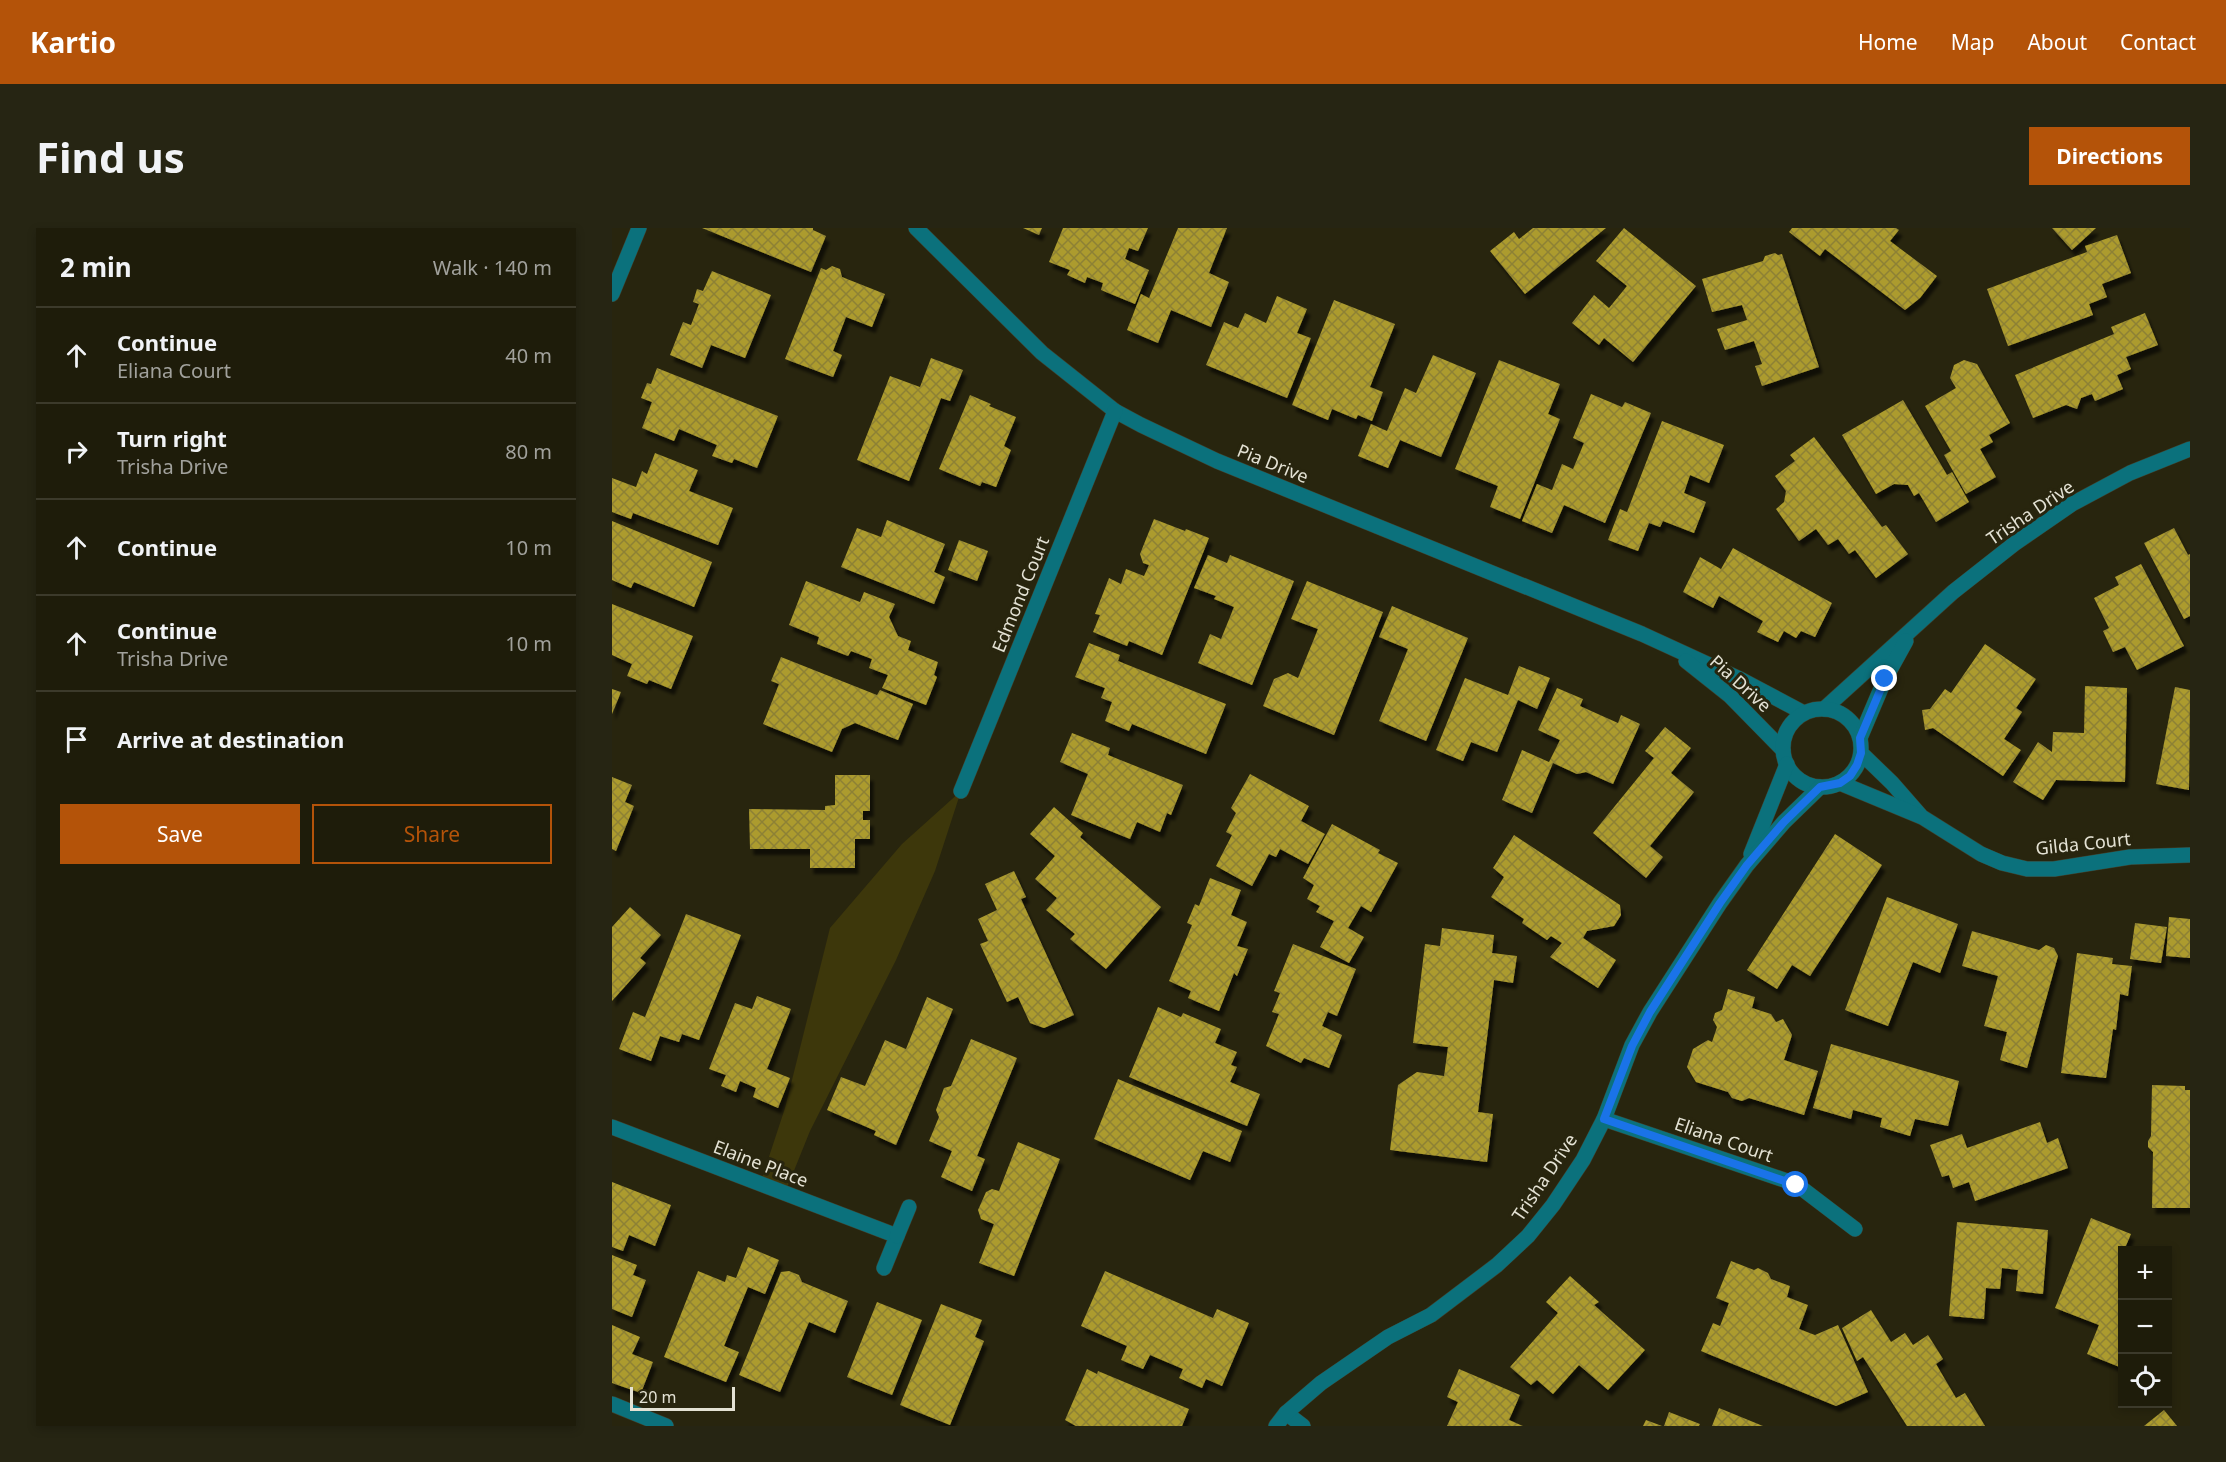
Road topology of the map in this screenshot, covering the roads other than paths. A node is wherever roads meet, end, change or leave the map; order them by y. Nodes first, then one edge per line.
1 (639, 228) edge
2 (916, 228) edge
3 (612, 294) edge
4 (1115, 411) junction
5 (2190, 449) edge
6 (1910, 633) junction
7 (1670, 648) junction
8 (1824, 709) junction
9 (1804, 713) junction
10 (1861, 745) junction
11 (1785, 757) junction
12 (1840, 783) junction
13 (1820, 787) junction
14 (961, 791) dead end
15 (1922, 817) junction
16 (2190, 855) edge
17 (1747, 865) junction
18 (1604, 1119) junction
19 (612, 1127) edge
20 (909, 1207) dead end
21 (1855, 1230) dead end
22 (897, 1236) junction
23 (884, 1268) dead end
24 (612, 1404) edge
25 (1286, 1413) junction
26 (666, 1426) edge
27 (1276, 1426) edge
28 (1303, 1426) edge

1 - 3 street
2 - 4 street, Pia Drive
4 - 7 street, Pia Drive
4 - 14 street, Edmond Court
5 - 6 street, Trisha Drive
6 - 8 street, Trisha Drive
6 - 10 street, Trisha Drive
7 - 9 street, Pia Drive
7 - 11 street, Pia Drive
8 - 9 street
8 - 10 street
9 - 11 street
10 - 12 street
10 - 15 street, Gilda Court
11 - 13 street
11 - 17 street, Trisha Drive
12 - 13 street
12 - 15 street, Gilda Court
13 - 17 street, Trisha Drive
15 - 16 street, Gilda Court
17 - 18 street, Trisha Drive
18 - 21 street, Eliana Court
18 - 25 street, Trisha Drive
19 - 22 street, Elaine Place
20 - 22 street
22 - 23 street
24 - 26 street
25 - 27 street, Trisha Drive
25 - 28 street

